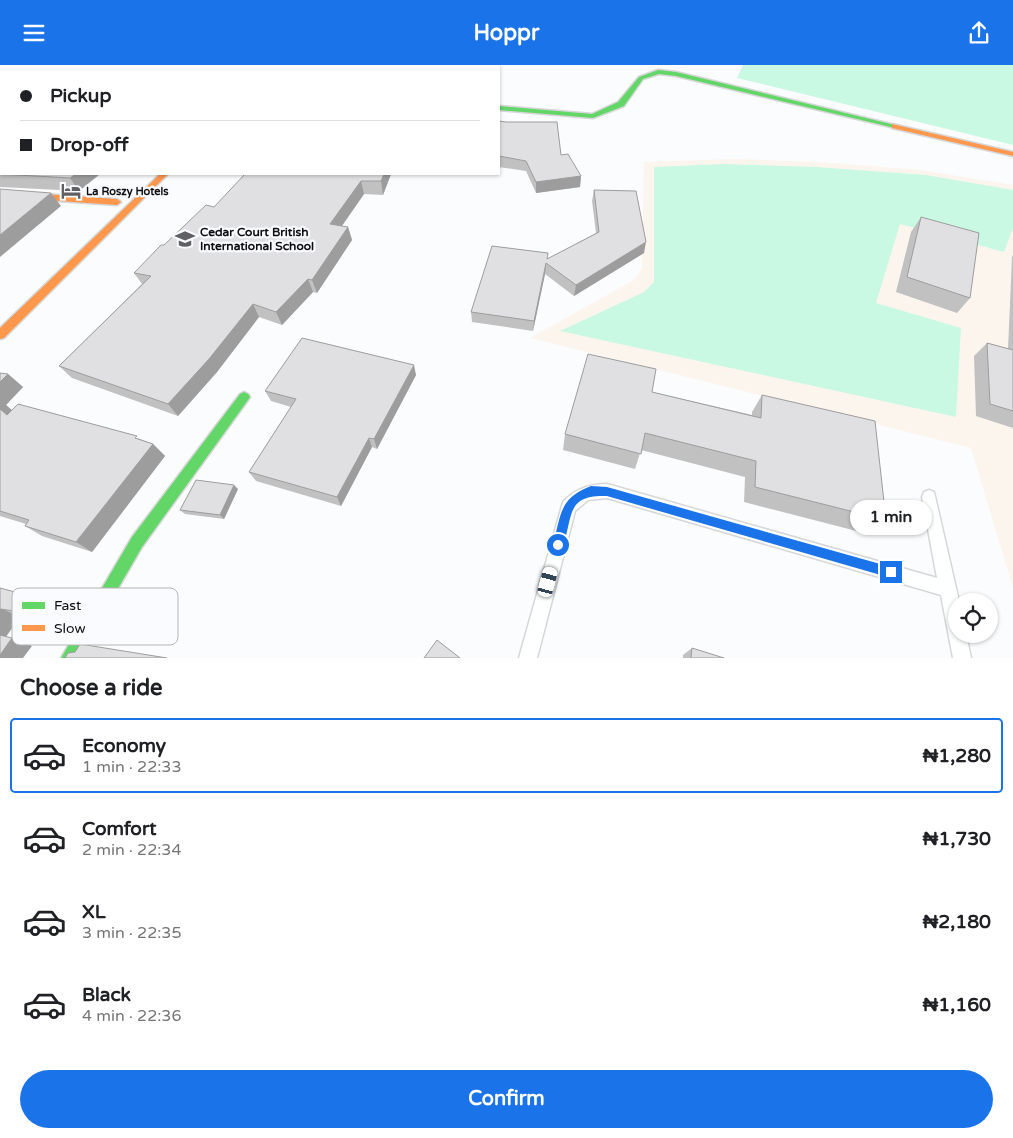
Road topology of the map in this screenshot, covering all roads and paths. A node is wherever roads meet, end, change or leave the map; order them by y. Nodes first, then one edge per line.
1 (500, 108) edge
2 (1013, 154) edge
3 (163, 175) edge
4 (128, 191) dead end
5 (0, 193) edge
6 (117, 202) junction
7 (103, 215) dead end
8 (0, 335) edge
9 (244, 397) dead end
10 (930, 497) dead end
11 (110, 588) edge
12 (948, 589) junction
13 (949, 593) edge
14 (959, 643) edge
15 (77, 645) edge
16 (69, 658) edge
17 (528, 658) edge
18 (962, 658) edge

1 - 2 street
3 - 8 street
4 - 6 street
5 - 6 street
6 - 7 street
9 - 11 street
10 - 12 lane
12 - 13 lane
12 - 17 lane
14 - 18 lane
15 - 16 street

